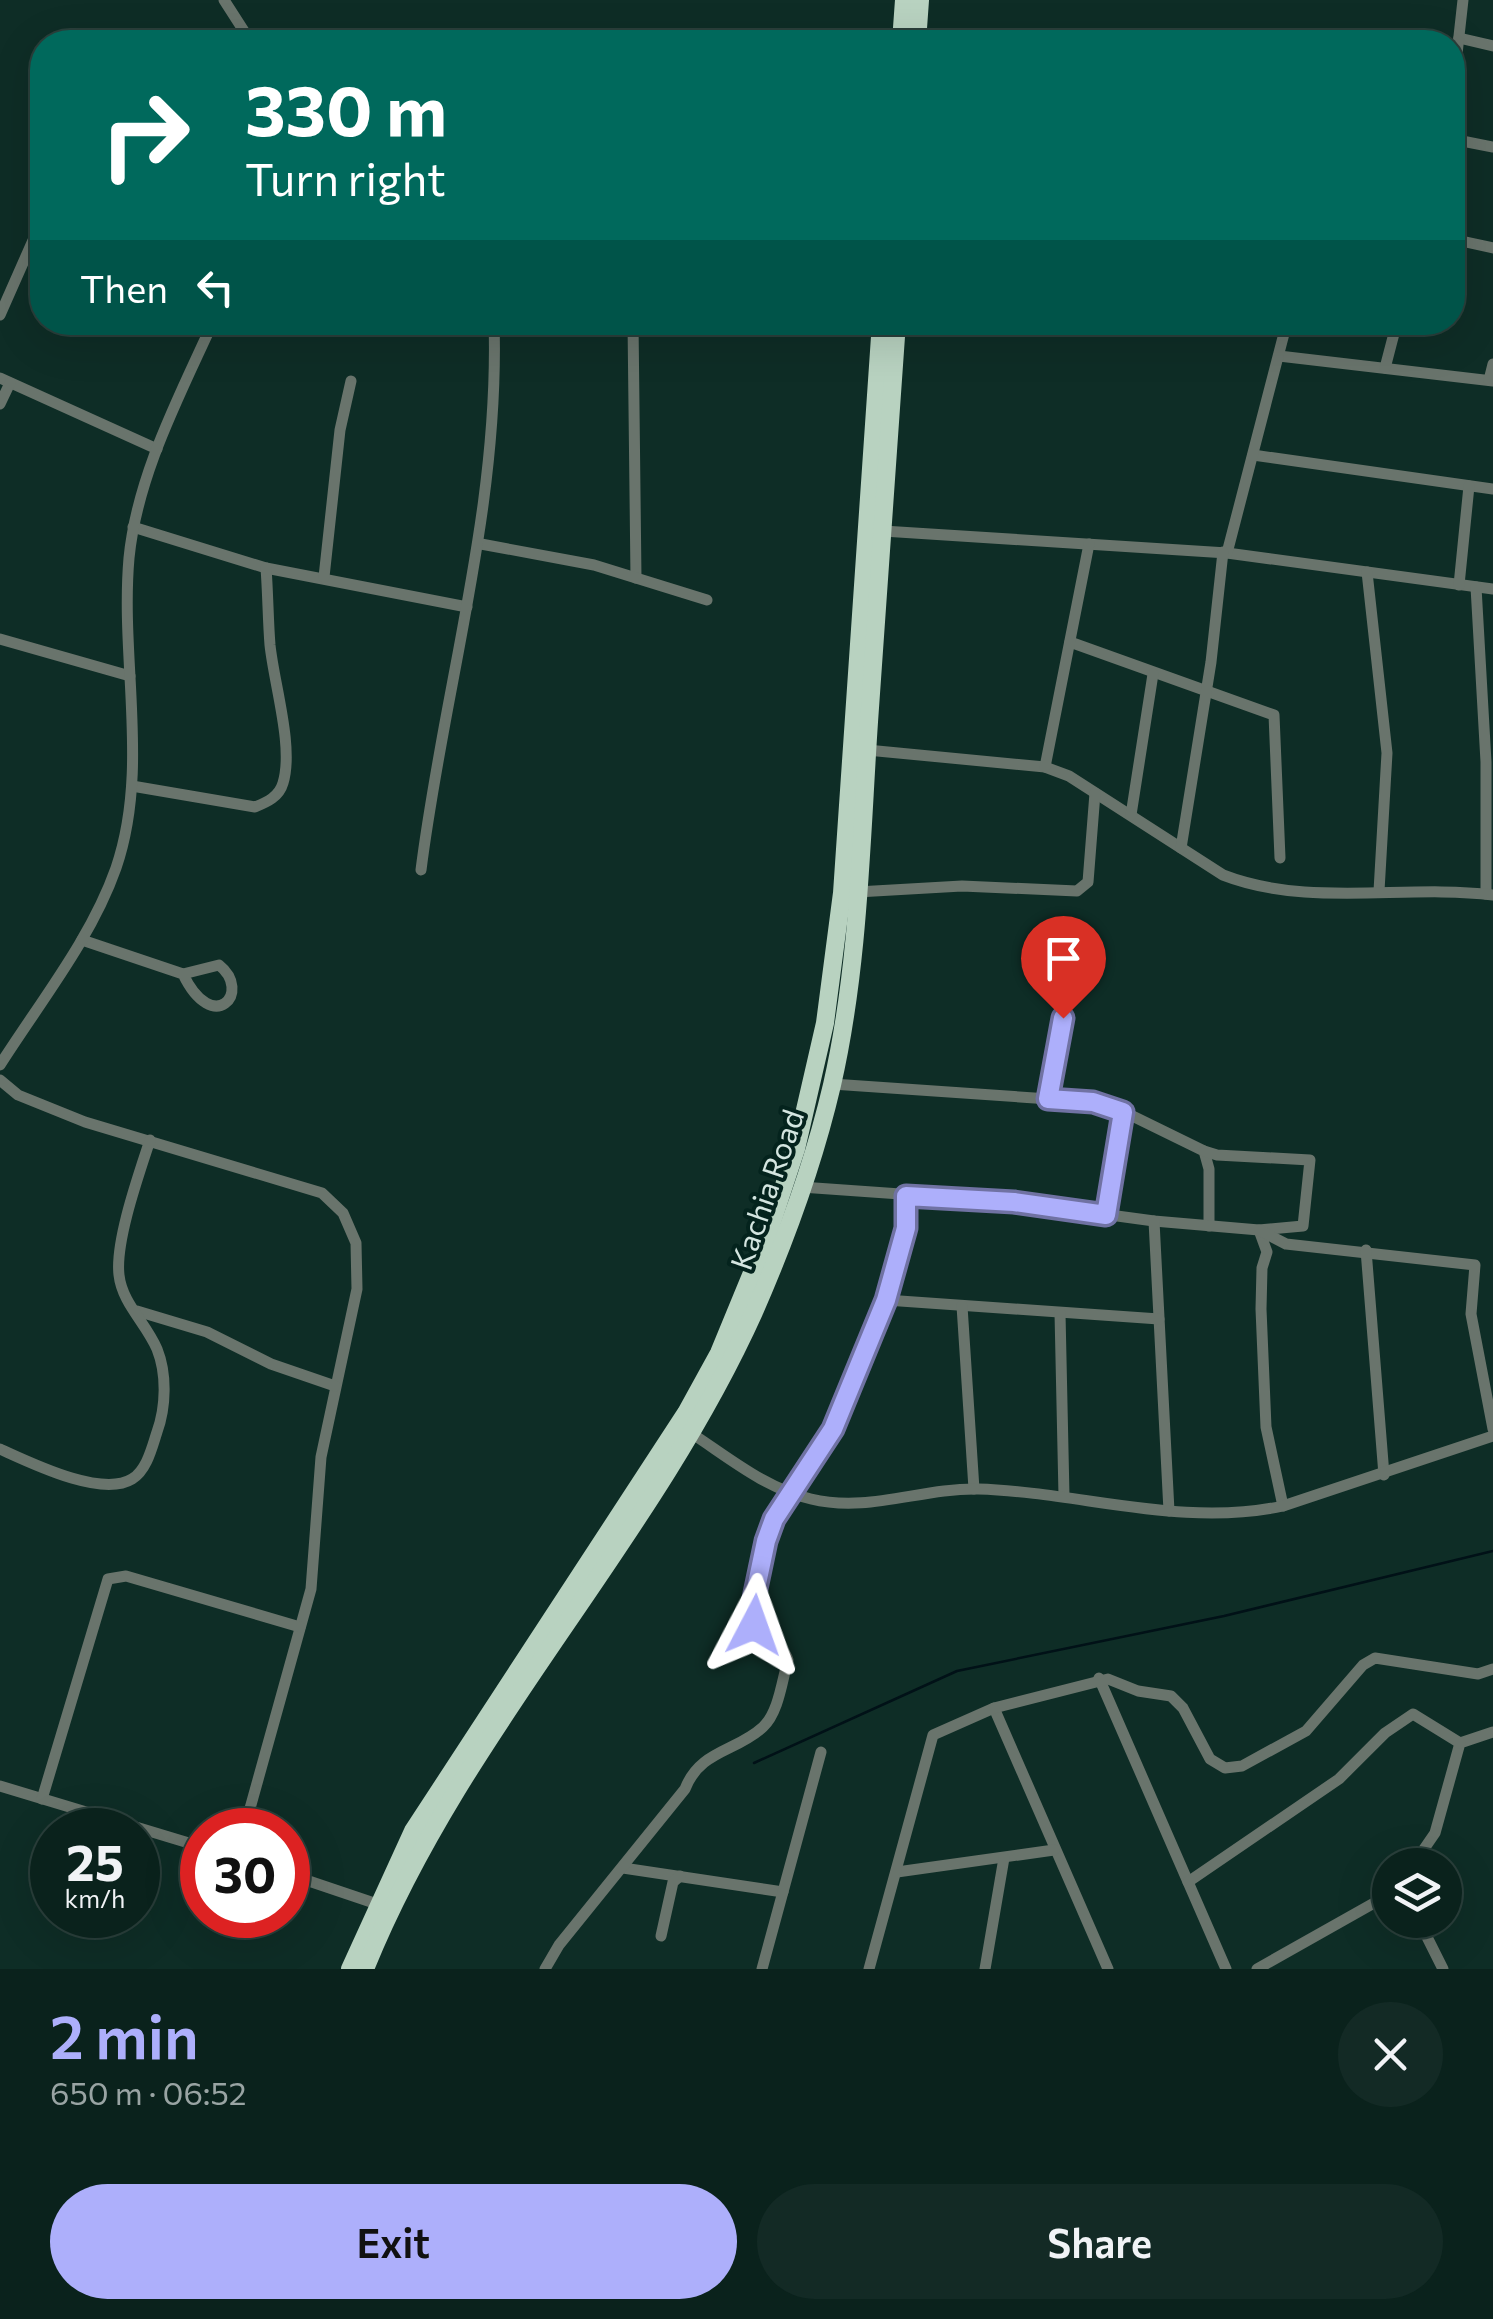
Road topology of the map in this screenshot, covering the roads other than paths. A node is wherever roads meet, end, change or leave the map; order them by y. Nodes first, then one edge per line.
1 (224, 0) edge
2 (904, 0) edge
3 (920, 0) edge
4 (1463, 0) edge
5 (243, 30) edge
6 (902, 30) edge
7 (917, 30) edge
8 (1460, 30) edge
9 (1465, 39) edge
10 (1493, 46) edge
11 (1465, 142) edge
12 (1493, 148) edge
13 (1465, 242) edge
14 (30, 248) edge
15 (1493, 248) edge
16 (0, 314) edge
17 (207, 335) edge
18 (494, 335) edge
19 (633, 335) edge
20 (880, 335) edge
21 (896, 335) edge
22 (1285, 335) edge
23 (1394, 335) edge
24 (1279, 356) junction
25 (1493, 364) edge
26 (1385, 368) junction
27 (5, 380) edge
28 (351, 380) dead end
29 (1491, 380) edge
30 (0, 404) edge
31 (157, 449) junction
32 (1253, 454) junction
33 (1469, 486) junction
34 (1493, 489) edge
35 (133, 527) junction
36 (882, 531) junction
37 (481, 544) junction
38 (1090, 544) junction
39 (1225, 552) junction
40 (266, 568) junction
41 (1367, 572) junction
42 (324, 577) junction
43 (636, 578) junction
44 (1458, 585) junction
45 (1476, 587) junction
46 (1493, 590) edge
47 (706, 600) dead end
48 (467, 607) junction
49 (0, 639) edge
50 (1070, 642) junction
51 (1153, 674) junction
52 (130, 676) junction
53 (1206, 692) junction
54 (867, 750) junction
55 (1045, 767) junction
56 (132, 786) junction
57 (1095, 793) junction
58 (1131, 816) junction
59 (1490, 840) edge
60 (1181, 848) junction
61 (1280, 858) dead end
62 (422, 870) dead end
63 (1379, 891) junction
64 (857, 892) junction
65 (1490, 895) edge
66 (82, 940) junction
67 (182, 974) junction
68 (1063, 1018) dead end
69 (0, 1065) edge
70 (0, 1080) edge
71 (832, 1084) junction
72 (1048, 1099) junction
73 (1123, 1112) junction
74 (150, 1140) junction
75 (1204, 1151) junction
76 (801, 1187) junction
77 (906, 1196) junction
78 (1106, 1215) junction
79 (1154, 1221) junction
80 (1209, 1226) junction
81 (1259, 1230) junction
82 (1366, 1250) junction
83 (886, 1300) junction
84 (962, 1306) junction
85 (137, 1311) junction
86 (1060, 1313) junction
87 (1160, 1319) junction
88 (335, 1386) junction
89 (690, 1433) junction
90 (1493, 1433) edge
91 (0, 1449) edge
92 (1384, 1475) junction
93 (974, 1489) junction
94 (790, 1494) junction
95 (1064, 1496) junction
96 (1283, 1506) junction
97 (1169, 1511) junction
98 (300, 1627) junction
99 (1493, 1668) edge
100 (1099, 1678) junction
101 (994, 1708) junction
102 (1493, 1732) edge
103 (1460, 1742) junction
104 (821, 1752) dead end
105 (0, 1786) edge
106 (42, 1799) junction
107 (250, 1808) edge
108 (180, 1840) edge
109 (1425, 1848) edge
110 (1054, 1850) junction
111 (1004, 1858) junction
112 (623, 1868) junction
113 (897, 1872) junction
114 (680, 1876) junction
115 (310, 1882) edge
116 (1188, 1882) junction
117 (783, 1892) junction
118 (376, 1904) junction
119 (1372, 1904) edge
120 (661, 1936) dead end
121 (1427, 1938) edge
122 (1285, 1954) junction
123 (350, 1969) edge
124 (365, 1969) edge
125 (544, 1969) edge
126 (762, 1969) edge
127 (869, 1969) edge
128 (985, 1969) edge
129 (1108, 1969) edge
130 (1226, 1969) edge
131 (1256, 1969) edge
132 (1292, 1969) edge
133 (1443, 1969) edge

1 - 5 street
2 - 6 highway
3 - 7 highway
4 - 8 street
9 - 10 street
11 - 12 street
13 - 15 street
14 - 16 street
17 - 31 street
18 - 37 street
19 - 43 street
20 - 118 highway, Kachia Road
21 - 36 highway, Kachia Road
22 - 24 street
23 - 26 street
24 - 26 street
24 - 32 street
25 - 29 street
26 - 29 street
27 - 30 street
27 - 31 street
28 - 42 street
31 - 35 street
32 - 33 street
32 - 39 street
33 - 34 street
33 - 44 street
35 - 40 street
35 - 52 street
36 - 38 street
36 - 54 highway, Kachia Road
37 - 43 street
37 - 48 street
38 - 39 street
38 - 50 street
39 - 41 street
39 - 53 street
40 - 42 street
40 - 56 street
41 - 44 street
41 - 63 street
42 - 48 street
43 - 47 street
44 - 45 street
45 - 46 street
45 - 59 street
48 - 62 street
49 - 52 street
50 - 51 street
50 - 55 street
51 - 53 street
51 - 58 street
52 - 56 street
53 - 60 street
53 - 61 street
54 - 55 street
54 - 64 highway, Kachia Road
55 - 57 street
56 - 66 street
57 - 58 street
57 - 64 street
58 - 60 street
59 - 65 street
60 - 63 street
63 - 65 street
64 - 71 highway, Kachia Road
66 - 67 street
66 - 69 street
67 - 67 street
68 - 72 street
70 - 74 street
71 - 72 street
71 - 76 highway, Kachia Road
72 - 73 street
73 - 75 street
73 - 78 street
74 - 85 street
74 - 88 street
75 - 80 street
75 - 81 street
76 - 77 street
76 - 89 highway, Kachia Road
77 - 78 street
77 - 83 street
78 - 79 street
79 - 80 street
79 - 87 street
80 - 81 street
81 - 82 street
81 - 96 street
82 - 90 street
82 - 92 street
83 - 84 street
83 - 94 street
84 - 86 street
84 - 93 street
85 - 88 street
85 - 91 street
86 - 87 street
86 - 95 street
87 - 97 street
88 - 98 street
89 - 94 street
89 - 124 highway, Kachia Road
90 - 92 street
92 - 96 street
93 - 94 street
93 - 95 street
94 - 112 street
95 - 97 street
96 - 97 street
98 - 106 street
98 - 107 street
99 - 100 street
100 - 101 street
100 - 116 street
101 - 110 street
101 - 113 street
102 - 103 street
103 - 109 street
103 - 116 street
104 - 117 street
105 - 106 street
106 - 108 street
110 - 111 street
110 - 129 street
111 - 113 street
111 - 128 street
112 - 114 street
112 - 125 street
113 - 127 street
114 - 117 street
114 - 120 street
115 - 118 street
116 - 130 street
117 - 126 street
118 - 123 highway, Kachia Road
119 - 122 street
121 - 133 street
122 - 131 street
122 - 132 street

